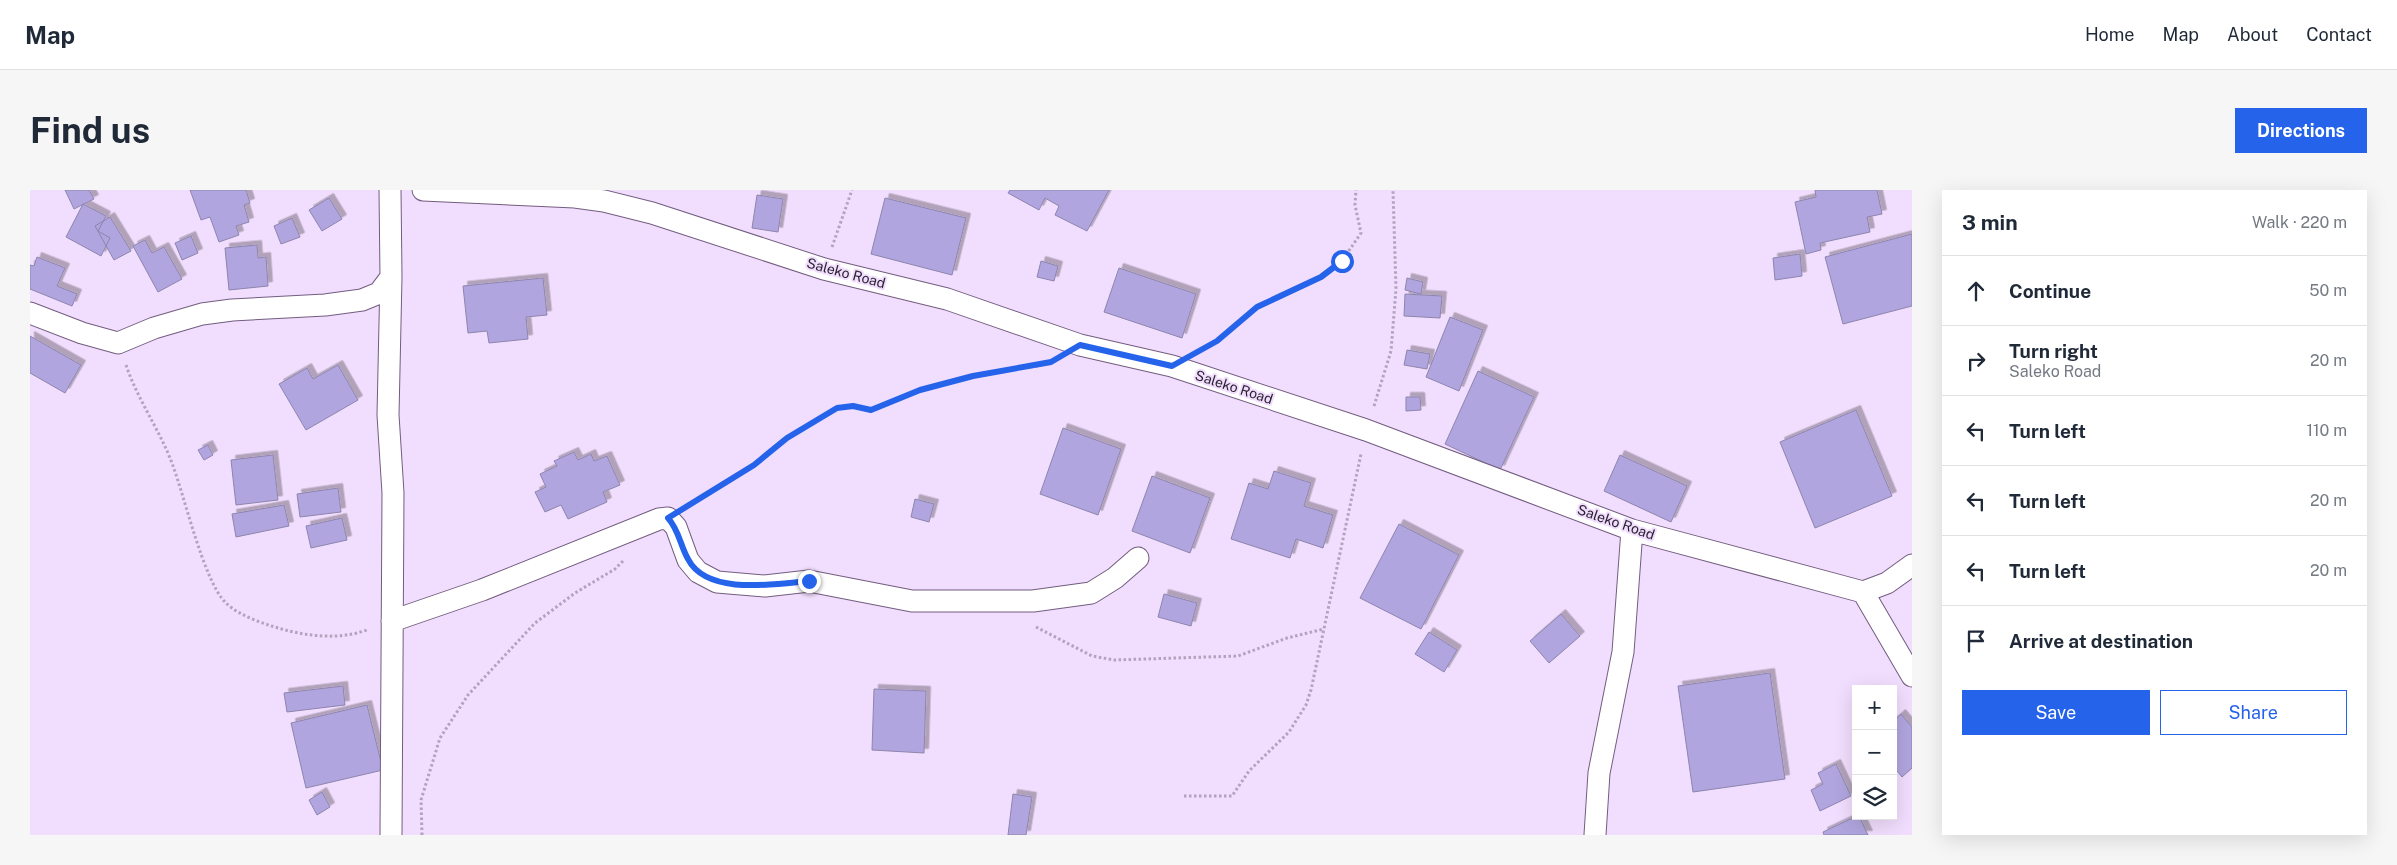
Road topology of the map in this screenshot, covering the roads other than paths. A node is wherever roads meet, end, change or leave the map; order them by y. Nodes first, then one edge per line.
1 (390, 190) edge
2 (423, 190) edge
3 (391, 277) junction
4 (30, 313) edge
5 (1632, 530) junction
6 (1138, 558) dead end
7 (1912, 565) edge
8 (1863, 592) junction
9 (392, 621) junction
10 (1912, 676) edge
11 (391, 835) edge
12 (1595, 835) edge

1 - 3 street
2 - 5 street, Saleko Road
3 - 4 street
3 - 9 street
5 - 8 street, Saleko Road
5 - 12 street
6 - 9 street
7 - 8 street
8 - 10 street
9 - 11 street

